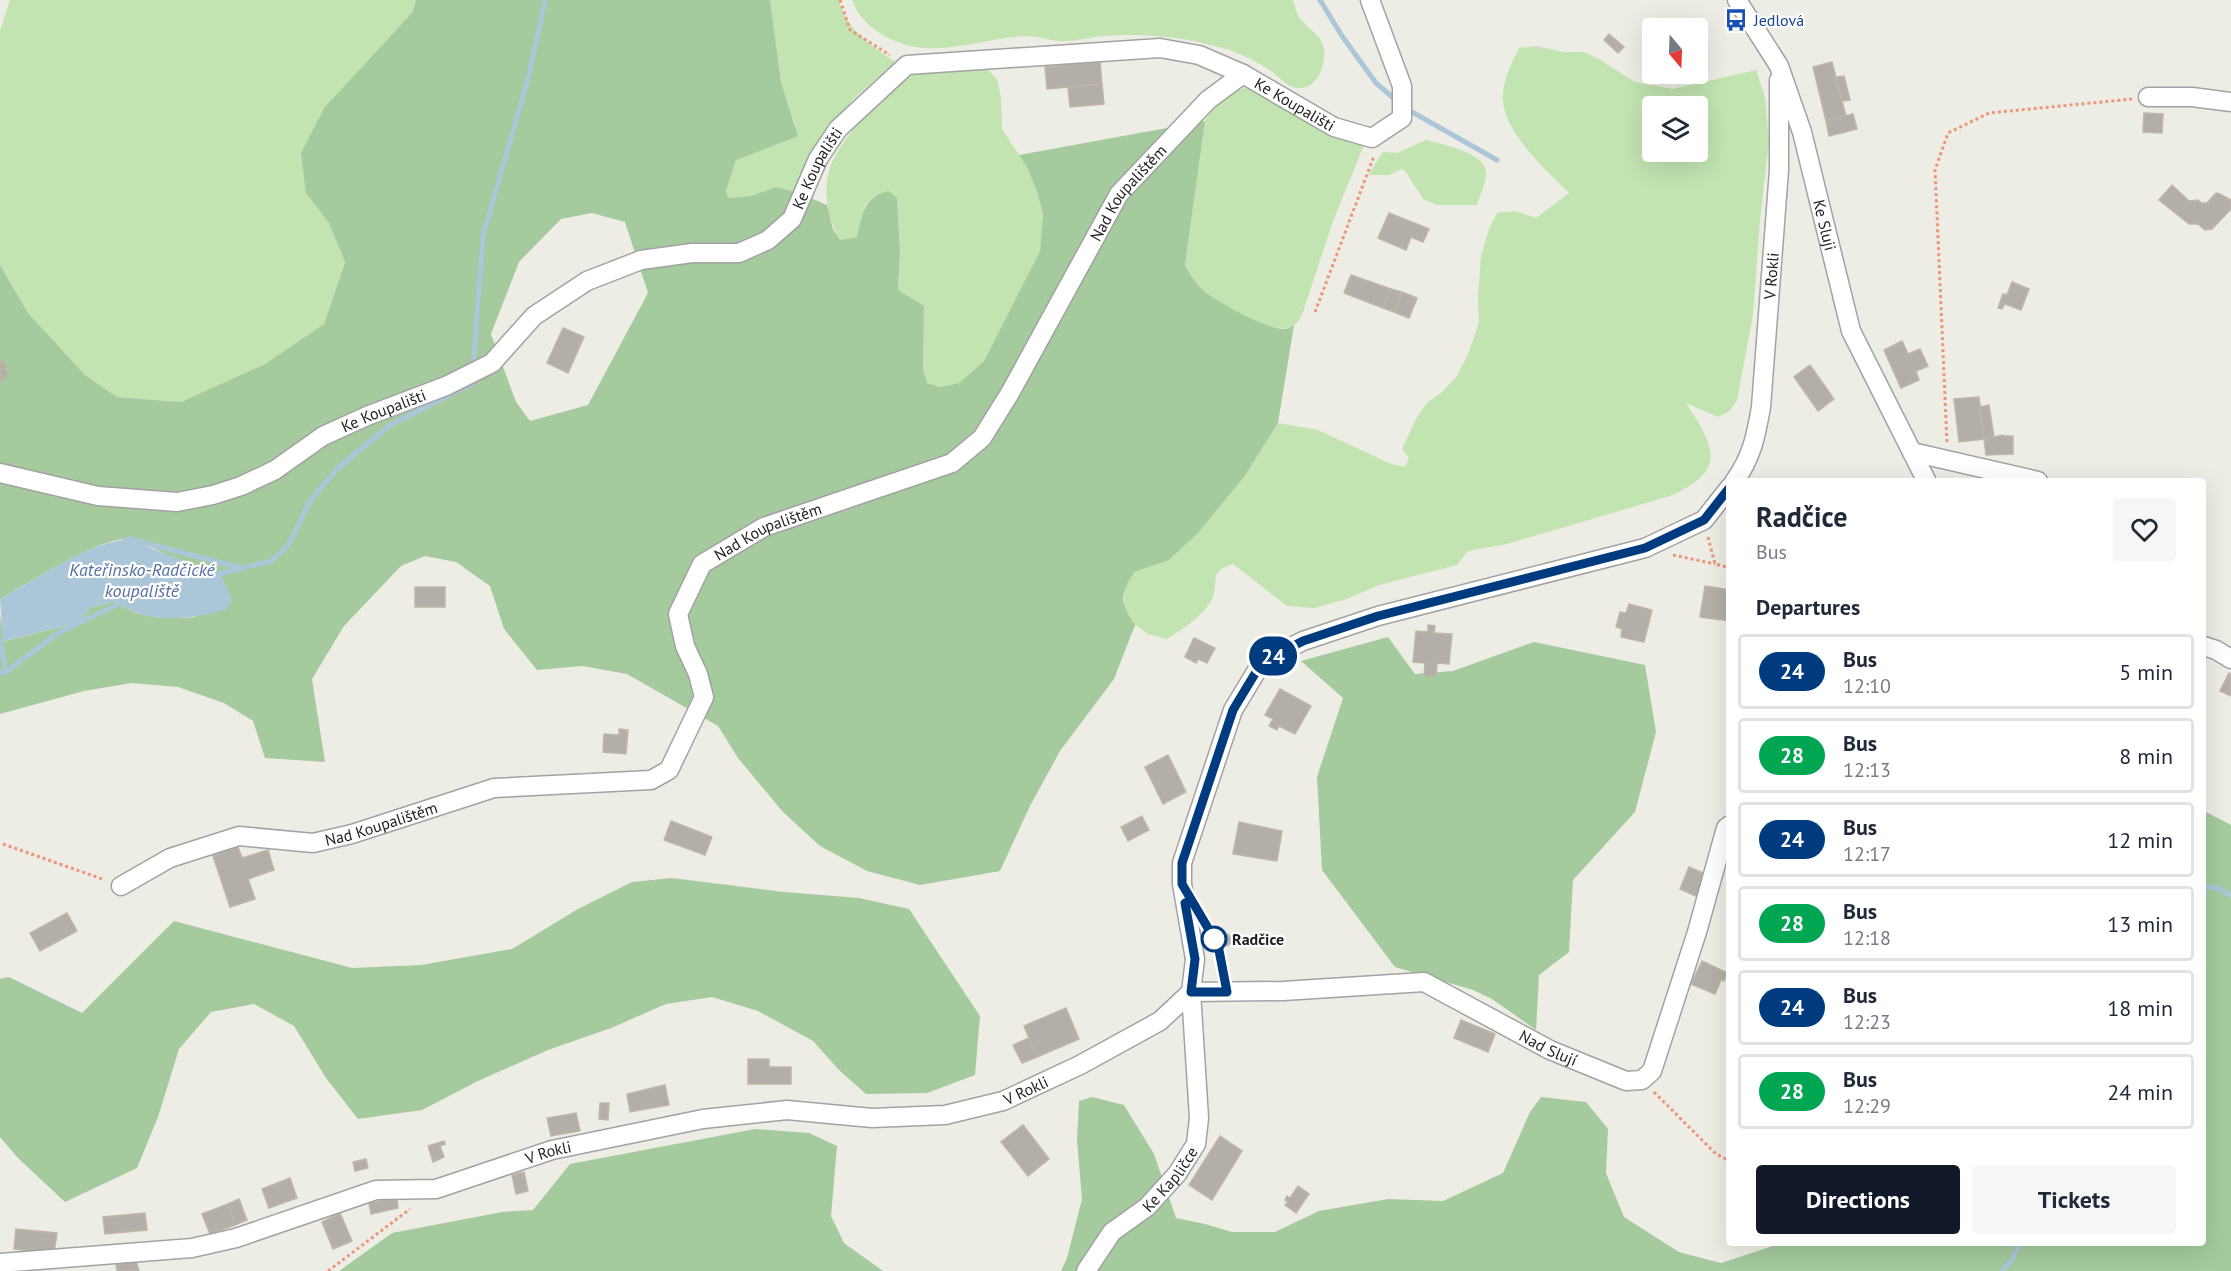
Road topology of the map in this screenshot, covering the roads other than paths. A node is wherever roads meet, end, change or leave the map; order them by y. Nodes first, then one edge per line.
1 (1370, 0) edge
2 (1737, 0) edge
3 (1779, 66) junction
4 (1243, 74) junction
5 (2148, 97) road end
6 (2231, 102) edge
7 (1912, 452) junction
8 (0, 473) edge
9 (1737, 478) edge
10 (1925, 478) edge
11 (2025, 478) edge
12 (1726, 492) edge
13 (2206, 647) edge
14 (2231, 659) edge
15 (1726, 828) edge
16 (1182, 884) junction
17 (121, 886) road end
18 (1191, 992) junction
19 (1227, 992) junction
20 (0, 1263) edge
21 (1086, 1271) edge

1 - 4 street, Ke Koupališti
2 - 3 street, Ke Sluji
3 - 7 street, Ke Sluji
3 - 9 street, V Rokli
4 - 8 street, Ke Koupališti
4 - 17 street, Nad Koupalištěm
5 - 6 street
7 - 10 street, Ke Sluji
7 - 11 street
12 - 16 street
13 - 14 street
15 - 19 street, Nad Slují
16 - 18 street
16 - 19 lane
18 - 19 street, Nad Slují
18 - 20 street, V Rokli
18 - 21 street, Ke Kapličce

